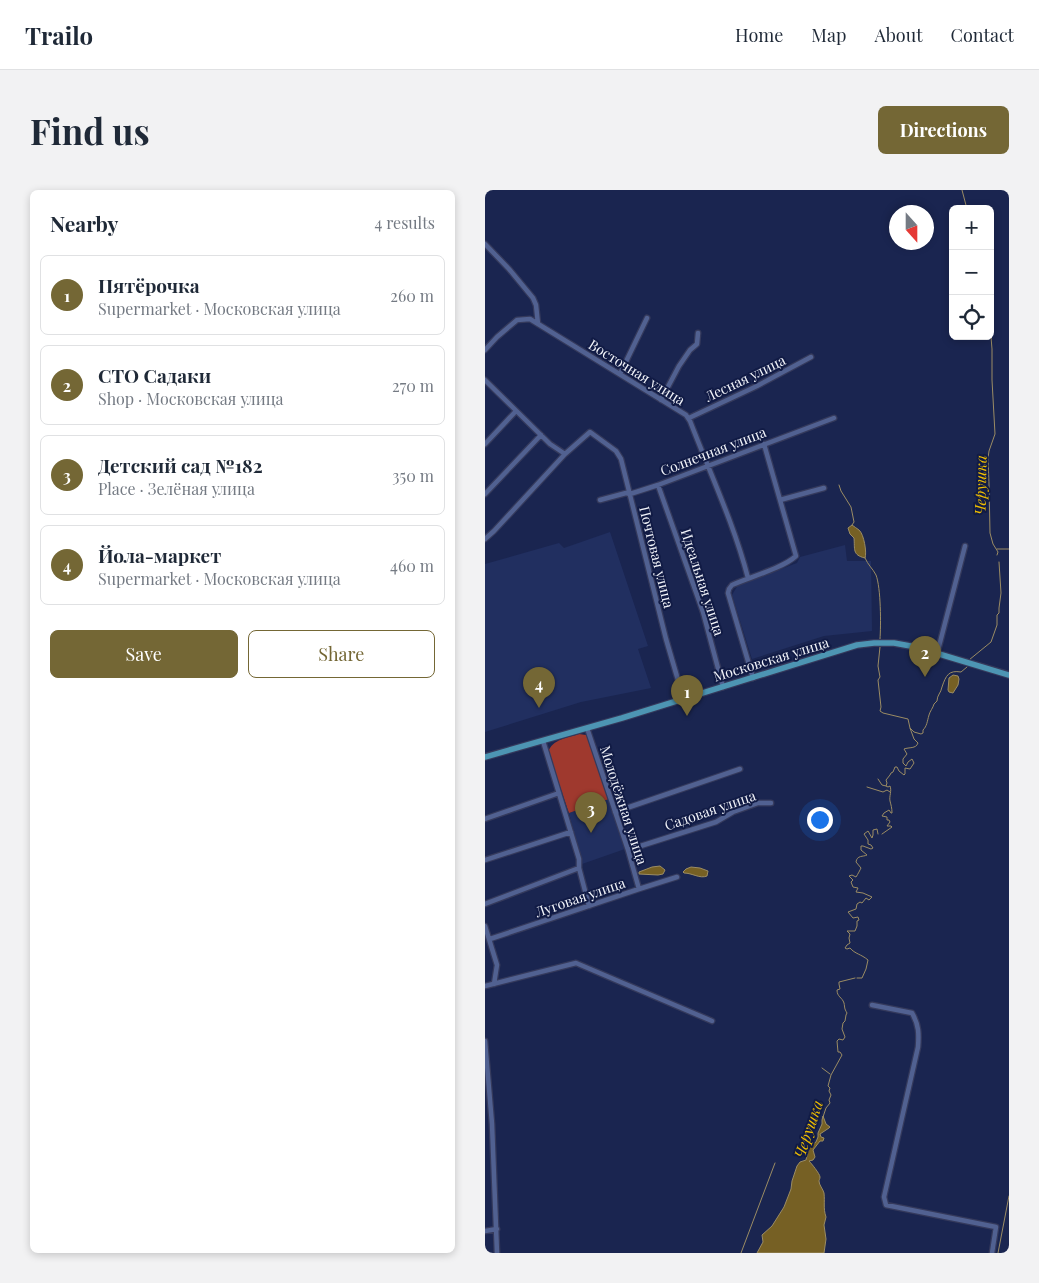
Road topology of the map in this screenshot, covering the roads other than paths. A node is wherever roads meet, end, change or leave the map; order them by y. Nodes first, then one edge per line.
1 (485, 244) edge
2 (647, 318) dead end
3 (538, 324) junction
4 (698, 334) dead end
5 (485, 350) edge
6 (811, 357) dead end
7 (620, 374) junction
8 (485, 380) edge
9 (661, 400) junction
10 (516, 411) junction
11 (689, 418) junction
12 (834, 418) dead end
13 (541, 435) junction
14 (485, 444) edge
15 (763, 444) junction
16 (565, 454) junction
17 (708, 466) junction
18 (658, 485) junction
19 (824, 488) dead end
20 (485, 494) edge
21 (630, 494) junction
22 (600, 500) dead end
23 (780, 500) junction
24 (485, 539) edge
25 (965, 546) dead end
26 (748, 578) junction
27 (937, 654) junction
28 (1009, 674) edge
29 (753, 678) junction
30 (723, 687) junction
31 (685, 699) junction
32 (587, 728) junction
33 (543, 741) junction
34 (485, 757) edge
35 (740, 769) dead end
36 (559, 794) junction
37 (771, 803) dead end
38 (615, 812) junction
39 (485, 819) edge
40 (571, 832) junction
41 (628, 850) junction
42 (485, 860) edge
43 (579, 868) junction
44 (677, 878) dead end
45 (639, 889) junction
46 (485, 904) edge
47 (589, 906) junction
48 (485, 926) edge
49 (489, 939) junction
50 (494, 984) junction
51 (485, 986) edge
52 (871, 1005) dead end
53 (712, 1021) dead end
54 (485, 1041) edge
55 (497, 1229) junction
56 (485, 1231) edge
57 (497, 1253) edge
58 (992, 1253) edge

1 - 3 street
2 - 7 street
3 - 5 street, Восточная улица
3 - 7 street, Восточная улица
4 - 9 street
6 - 11 street, Лесная улица
7 - 9 street, Восточная улица
8 - 10 street
9 - 11 street, Восточная улица
10 - 13 street
10 - 14 street
11 - 17 street, Восточная улица
12 - 15 street, Солнечная улица
13 - 16 street
13 - 20 street
15 - 17 street, Солнечная улица
15 - 23 street
16 - 21 street, Почтовая улица
16 - 24 street
17 - 18 street, Солнечная улица
17 - 26 street, Восточная улица
18 - 21 street, Солнечная улица
18 - 30 street, Идеальная улица
19 - 23 street
21 - 22 street, Солнечная улица
21 - 31 street, Почтовая улица
23 - 26 street
25 - 27 street
26 - 29 street
27 - 28 main road, Московская улица
27 - 29 main road, Московская улица
29 - 30 main road, Московская улица
30 - 31 main road, Московская улица
31 - 32 main road, Московская улица
32 - 33 main road, Московская улица
32 - 38 street, Молодёжная улица
33 - 34 main road, Московская улица
33 - 36 street
35 - 38 street
36 - 39 street
36 - 40 street
37 - 41 street, Садовая улица
38 - 41 street, Молодёжная улица
40 - 42 street
40 - 43 street
41 - 45 street, Молодёжная улица
43 - 46 street
43 - 47 street
44 - 45 street, Луговая улица
45 - 47 street, Луговая улица
47 - 49 street, Луговая улица
48 - 49 street
49 - 50 street
50 - 51 street
50 - 53 street
52 - 58 street
54 - 55 street
55 - 56 street
55 - 57 street

